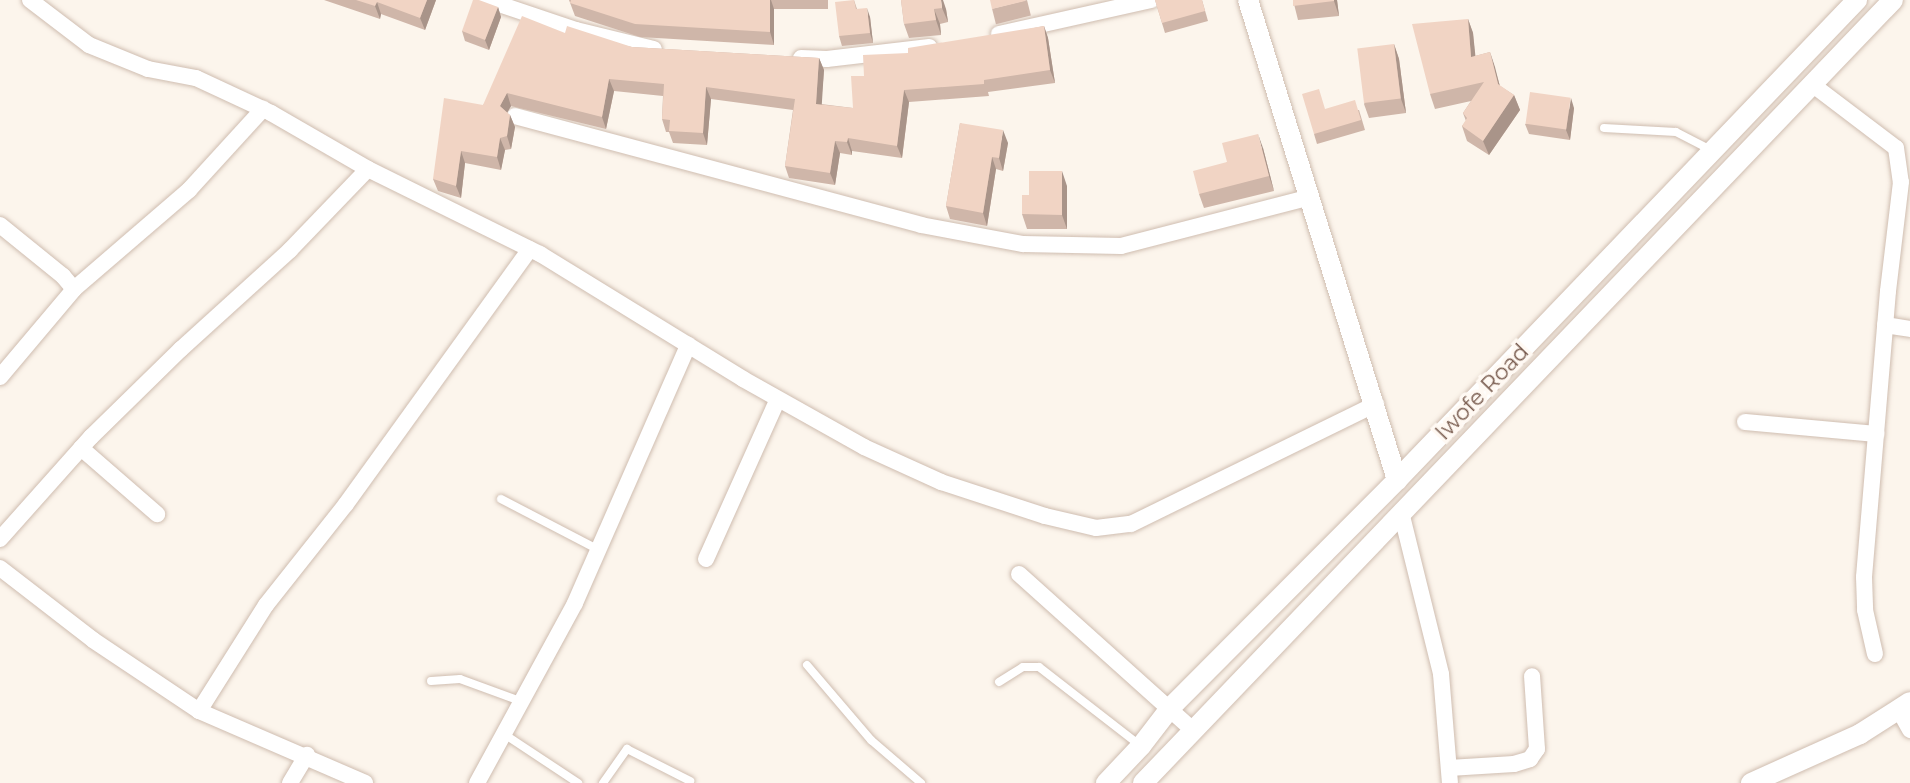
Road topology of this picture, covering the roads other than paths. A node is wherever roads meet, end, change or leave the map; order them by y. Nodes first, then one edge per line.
1 (30, 0) edge
2 (487, 0) edge
3 (1151, 0) edge
4 (1248, 0) edge
5 (1893, 0) edge
6 (1847, 5) edge
7 (987, 37) edge
8 (943, 45) edge
9 (669, 50) edge
10 (779, 57) edge
11 (1813, 85) junction
12 (263, 109) junction
13 (515, 116) dead end
14 (1604, 128) dead end
15 (1903, 148) edge
16 (1713, 151) junction
17 (368, 169) junction
18 (1311, 197) junction
19 (0, 225) edge
20 (530, 249) junction
21 (74, 289) junction
22 (1885, 325) junction
23 (1910, 329) edge
24 (688, 345) junction
25 (2, 370) edge
26 (778, 399) junction
27 (1376, 404) junction
28 (1745, 422) dead end
29 (1876, 434) junction
30 (81, 448) junction
31 (1397, 480) junction
32 (501, 499) dead end
33 (1401, 512) junction
34 (157, 514) dead end
35 (0, 539) edge
36 (600, 550) junction
37 (706, 559) dead end
38 (0, 568) edge
39 (1019, 574) dead end
40 (1875, 654) dead end
41 (807, 665) dead end
42 (1532, 676) dead end
43 (431, 681) dead end
44 (999, 682) dead end
45 (520, 701) junction
46 (1905, 706) edge
47 (1171, 707) junction
48 (199, 711) junction
49 (1910, 730) edge
50 (1194, 731) junction
51 (503, 733) junction
52 (1141, 746) junction
53 (307, 755) junction
54 (1449, 776) edge
55 (690, 781) dead end
56 (1756, 782) edge
57 (290, 783) edge
58 (365, 783) edge
59 (477, 783) edge
60 (578, 783) edge
61 (603, 783) edge
62 (921, 783) edge
63 (1106, 783) edge
64 (1143, 783) edge

1 - 12 street
2 - 9 street
3 - 7 street
4 - 18 street
5 - 11 street, Iwofe Road
6 - 16 street, Iwofe Road
8 - 10 street
11 - 15 street
11 - 33 street, Iwofe Road
12 - 17 street
12 - 21 street
13 - 18 street
14 - 16 lane
15 - 22 street
16 - 31 street, Iwofe Road
17 - 20 street
17 - 30 street
18 - 27 street
19 - 21 street
20 - 24 street
20 - 48 street
21 - 25 street
22 - 23 street
22 - 29 street
24 - 26 street
24 - 36 street
26 - 27 street
26 - 37 street
27 - 31 street
28 - 29 street
29 - 40 street
30 - 34 street
30 - 35 street
31 - 47 street, Iwofe Road
32 - 36 lane
33 - 50 street, Iwofe Road
33 - 54 street
36 - 45 street
38 - 48 street
39 - 47 street
41 - 62 lane
42 - 54 street
43 - 45 lane
44 - 52 lane
45 - 51 street
46 - 49 street
46 - 56 street
47 - 50 street
47 - 52 street, Iwofe Road
48 - 53 street
50 - 64 street, Iwofe Road
51 - 59 street
51 - 60 lane
52 - 63 street, Iwofe Road
53 - 57 street
53 - 58 street
55 - 61 lane

